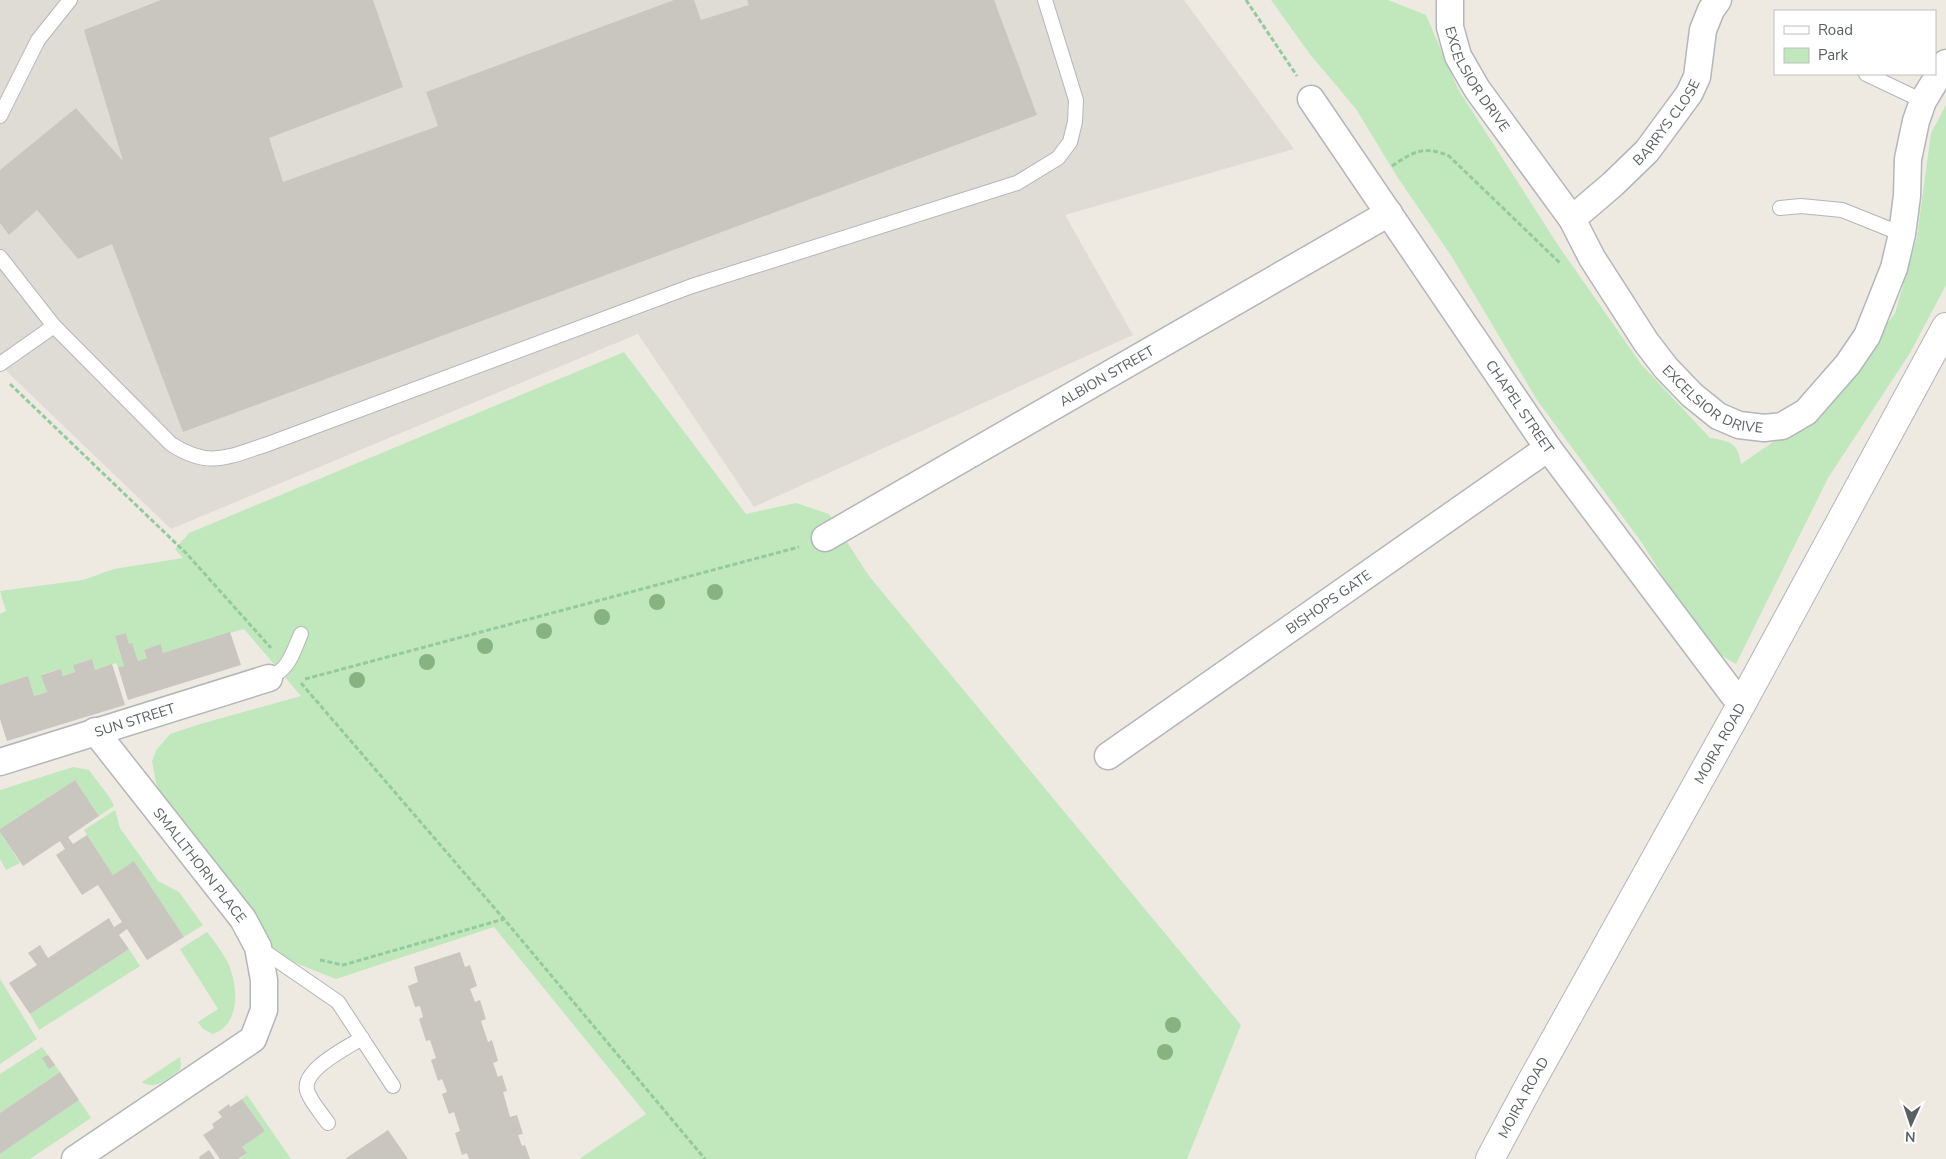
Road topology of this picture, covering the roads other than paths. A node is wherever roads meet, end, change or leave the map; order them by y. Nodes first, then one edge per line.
1 (70, 0) edge
2 (1045, 0) edge
3 (1450, 0) edge
4 (1718, 0) edge
5 (1946, 62) edge
6 (1868, 75) edge
7 (1313, 100) road end
8 (1923, 101) junction
9 (0, 116) edge
10 (1780, 208) dead end
11 (1389, 213) junction
12 (1572, 219) junction
13 (1902, 234) junction
14 (0, 258) edge
15 (54, 326) junction
16 (1946, 327) edge
17 (0, 364) edge
18 (1548, 448) junction
19 (825, 538) road end
20 (301, 634) dead end
21 (278, 671) joint
22 (1741, 706) junction
23 (95, 732) junction
24 (1108, 756) dead end
25 (0, 762) edge
26 (258, 946) junction
27 (362, 1038) junction
28 (393, 1086) dead end
29 (328, 1123) dead end
30 (75, 1159) edge
31 (1490, 1159) edge

1 - 9 lane
2 - 15 lane
3 - 12 street, EXCELSIOR DRIVE
4 - 12 street, BARRYS CLOSE
5 - 8 street, EXCELSIOR DRIVE
6 - 8 lane
7 - 11 street, CHAPEL STREET
8 - 13 street, EXCELSIOR DRIVE
10 - 13 lane
11 - 18 street, CHAPEL STREET
11 - 19 street, ALBION STREET
12 - 13 street, EXCELSIOR DRIVE
14 - 15 lane
15 - 17 lane
16 - 22 street, MOIRA ROAD
18 - 22 street, CHAPEL STREET
18 - 24 street, BISHOPS GATE
20 - 21 lane
21 - 23 street, SUN STREET
22 - 31 street, MOIRA ROAD
23 - 25 street, SUN STREET
23 - 26 street, SMALLTHORN PLACE
26 - 27 lane
26 - 30 street, SMALLTHORN PLACE
27 - 28 lane
27 - 29 lane

